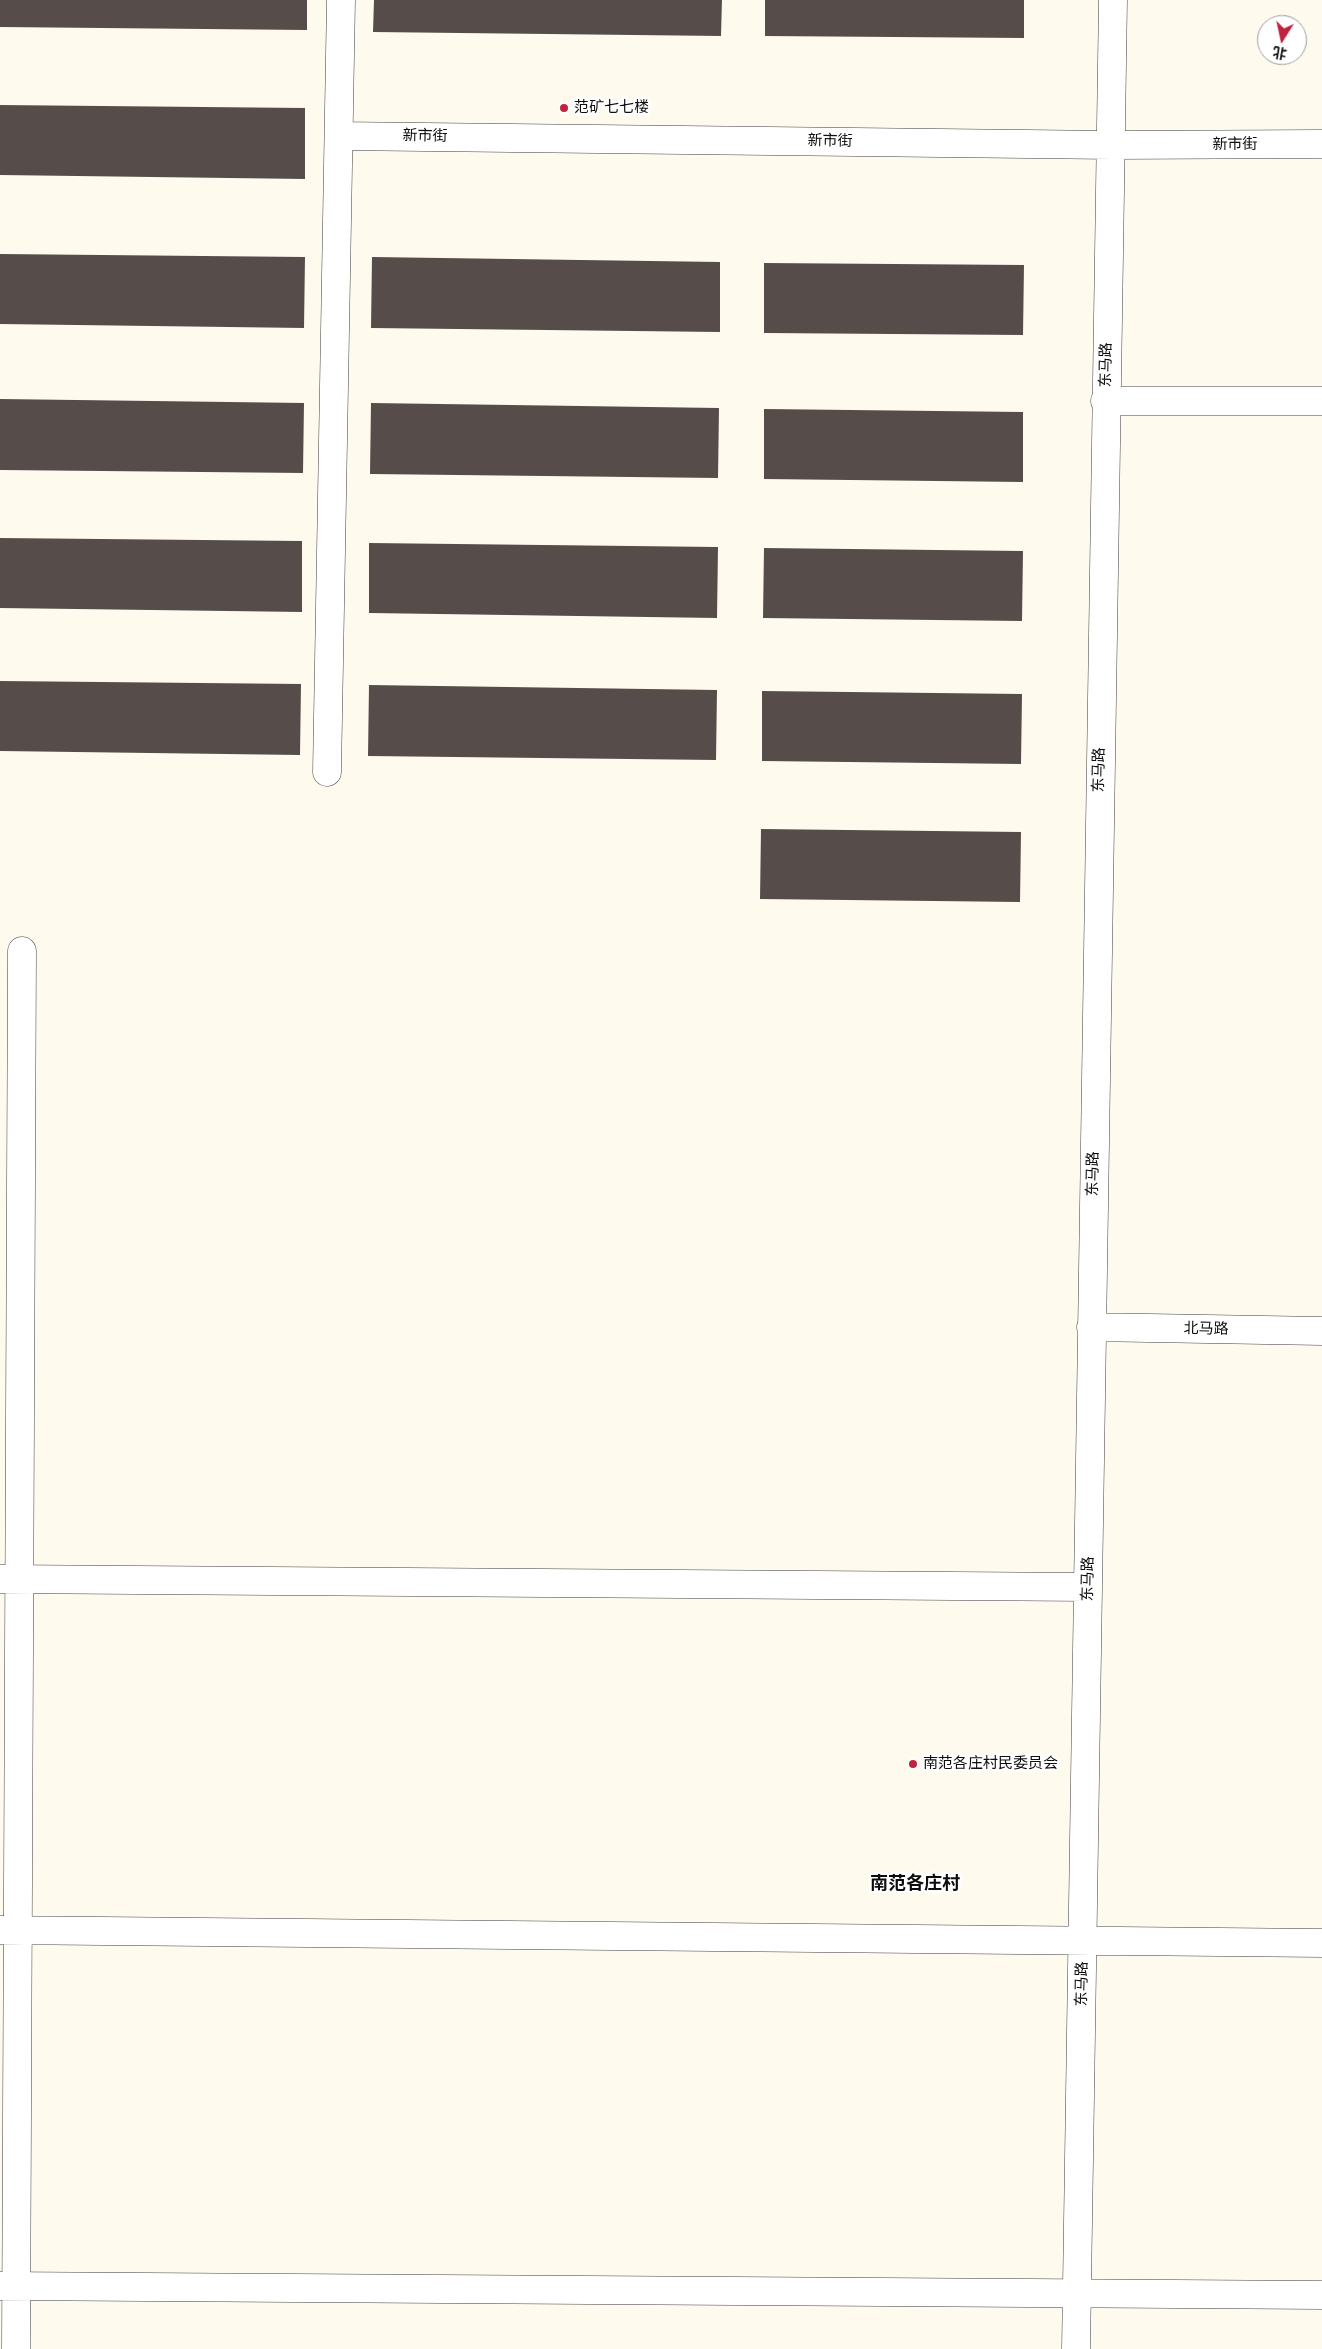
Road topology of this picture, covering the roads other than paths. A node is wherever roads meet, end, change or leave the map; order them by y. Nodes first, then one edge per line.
1 (341, 0) edge
2 (1113, 0) edge
3 (339, 136) junction
4 (1322, 144) edge
5 (1112, 145) junction
6 (1105, 401) junction
7 (1322, 401) edge
8 (327, 772) dead end
9 (22, 951) dead end
10 (1091, 1327) junction
11 (1322, 1331) edge
12 (10, 1579) edge
13 (1088, 1587) junction
14 (9, 1930) edge
15 (1083, 1940) junction
16 (1322, 1943) edge
17 (9, 2286) edge
18 (1077, 2293) junction
19 (1322, 2295) edge
20 (16, 2349) edge
21 (1076, 2349) edge

1 - 3 street
2 - 5 street, 东马路
3 - 5 street, 新市街
3 - 8 street
4 - 5 street, 新市街
5 - 6 street, 东马路
6 - 7 street
6 - 10 street, 东马路
9 - 12 street
10 - 11 street, 北马路
10 - 13 street, 东马路
12 - 13 street
12 - 14 street
13 - 15 street, 东马路
14 - 15 street
14 - 17 street
15 - 16 street
15 - 18 street, 东马路
17 - 18 street
17 - 20 street
18 - 19 street
18 - 21 street, 东马路

